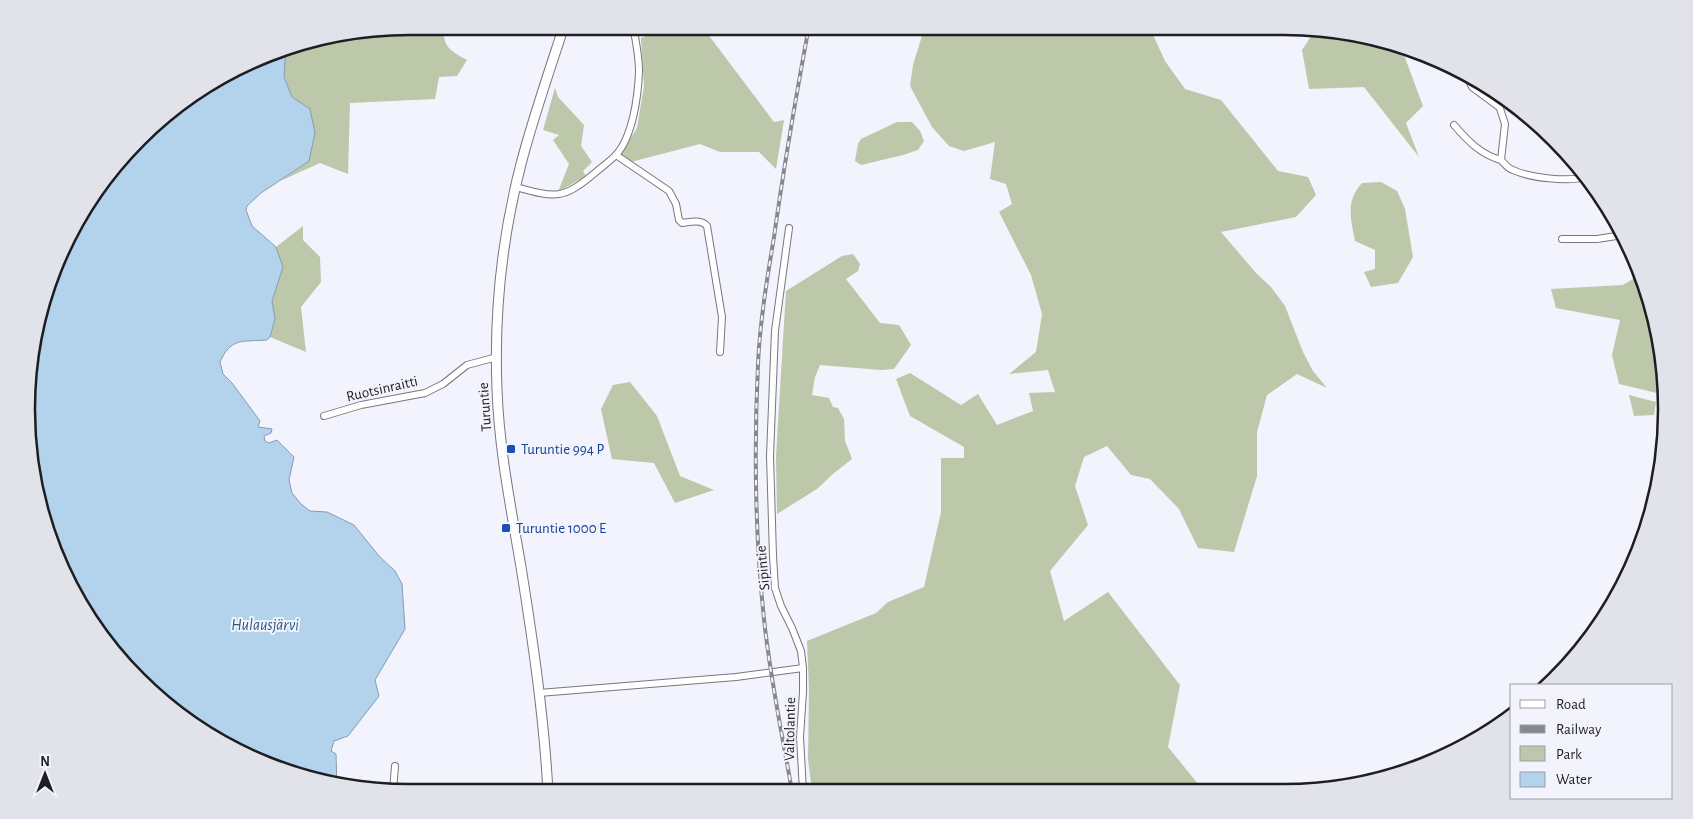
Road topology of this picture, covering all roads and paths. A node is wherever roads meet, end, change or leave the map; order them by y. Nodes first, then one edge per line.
1 (561, 35) edge
2 (634, 35) edge
3 (1471, 85) edge
4 (1498, 102) edge
5 (1499, 107) junction
6 (1454, 125) dead end
7 (616, 155) junction
8 (1501, 160) junction
9 (1578, 179) edge
10 (516, 187) junction
11 (789, 228) dead end
12 (1615, 236) edge
13 (1562, 238) dead end
14 (720, 352) dead end
15 (497, 357) junction
16 (324, 416) dead end
17 (803, 668) junction
18 (539, 693) junction
19 (395, 766) dead end
20 (394, 783) edge
21 (548, 784) edge
22 (803, 784) edge

1 - 10 main road, Turuntie
2 - 7 street
3 - 5 street
4 - 5 street
5 - 8 street
6 - 8 street
7 - 10 street
7 - 14 street
8 - 9 street
10 - 15 main road, Turuntie
11 - 17 street, Sipintie
12 - 13 street
15 - 16 street, Ruotsinraitti
15 - 18 main road, Turuntie
17 - 18 street
17 - 22 street, Valtolantie
18 - 21 main road, Turuntie
19 - 20 street

